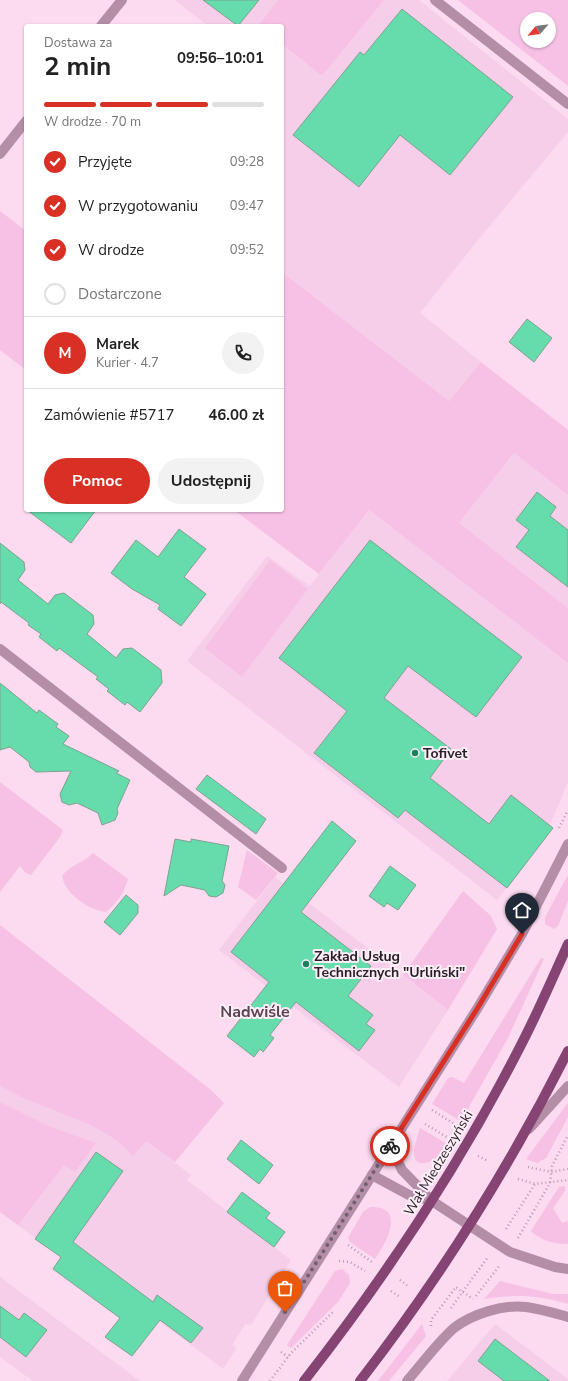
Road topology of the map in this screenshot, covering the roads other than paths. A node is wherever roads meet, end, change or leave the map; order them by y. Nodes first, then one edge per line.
1 (122, 0) edge
2 (435, 0) edge
3 (103, 24) edge
4 (568, 104) edge
5 (24, 124) edge
6 (0, 154) edge
7 (0, 649) edge
8 (568, 844) edge
9 (282, 868) dead end
10 (568, 944) edge
11 (568, 1051) edge
12 (568, 1086) edge
13 (525, 1133) junction
14 (390, 1145) junction
15 (372, 1175) junction
16 (432, 1201) junction
17 (470, 1224) junction
18 (568, 1269) edge
19 (568, 1317) edge
20 (242, 1381) edge
21 (304, 1381) edge
22 (360, 1381) edge
23 (407, 1381) edge

1 - 3 street
2 - 4 street
5 - 6 street
7 - 9 street
8 - 14 street
10 - 16 main road, Wał Miedzeszyński
11 - 13 main road
12 - 13 street
13 - 17 main road
14 - 15 street
14 - 16 street
15 - 16 street
15 - 20 street
16 - 17 street
16 - 21 main road, Wał Miedzeszyński
17 - 18 street
17 - 22 main road
19 - 23 street

